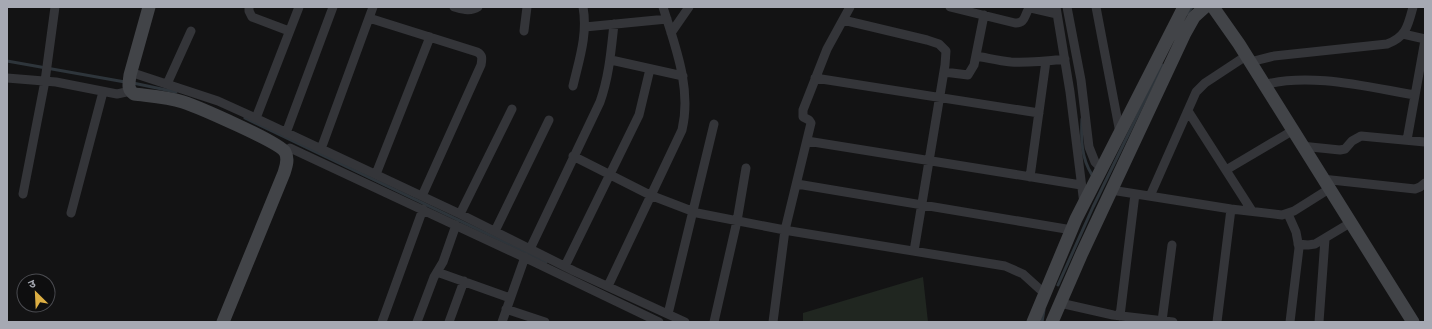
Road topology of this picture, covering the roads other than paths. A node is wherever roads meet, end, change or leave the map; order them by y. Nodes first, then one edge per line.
1 (55, 7) edge
2 (149, 7) edge
3 (249, 7) edge
4 (299, 7) edge
5 (333, 7) edge
6 (373, 7) edge
7 (454, 7) edge
8 (478, 7) edge
9 (527, 7) edge
10 (583, 7) edge
11 (663, 7) edge
12 (689, 7) edge
13 (850, 7) edge
14 (950, 7) edge
15 (1067, 7) edge
16 (1096, 7) edge
17 (1184, 7) edge
18 (1205, 7) edge
19 (1213, 7) edge
20 (1413, 7) edge
21 (1057, 10) edge
22 (984, 15) junction
23 (369, 18) junction
24 (667, 19) junction
25 (843, 20) junction
26 (614, 24) junction
27 (585, 26) junction
28 (191, 31) dead end
29 (289, 31) junction
30 (524, 31) dead end
31 (671, 33) junction
32 (1403, 34) junction
33 (430, 37) junction
34 (1425, 40) edge
35 (976, 56) junction
36 (1065, 59) junction
37 (1248, 59) junction
38 (611, 60) junction
39 (1046, 61) junction
40 (650, 69) junction
41 (944, 72) junction
42 (682, 76) junction
43 (7, 78) edge
44 (45, 78) junction
45 (814, 78) junction
46 (130, 82) junction
47 (167, 84) junction
48 (1263, 85) junction
49 (573, 86) dead end
50 (103, 92) junction
51 (1415, 95) junction
52 (939, 98) junction
53 (512, 109) dead end
54 (1188, 111) junction
55 (1039, 113) junction
56 (256, 118) junction
57 (549, 120) dead end
58 (714, 124) dead end
59 (1292, 131) junction
60 (286, 133) junction
61 (1120, 133) junction
62 (1407, 140) junction
63 (807, 141) junction
64 (1425, 142) edge
65 (292, 145) junction
66 (1301, 146) junction
67 (321, 148) junction
68 (573, 156) junction
69 (930, 161) junction
70 (746, 168) dead end
71 (1102, 169) junction
72 (1226, 170) junction
73 (376, 174) junction
74 (611, 175) junction
75 (1030, 177) junction
76 (1425, 183) edge
77 (797, 184) junction
78 (1325, 184) junction
79 (1081, 185) junction
80 (1111, 190) junction
81 (23, 194) dead end
82 (1135, 194) junction
83 (650, 195) junction
84 (422, 196) junction
85 (1150, 196) junction
86 (1084, 204) junction
87 (922, 205) junction
88 (423, 209) junction
89 (1231, 209) junction
90 (692, 212) junction
91 (1252, 212) junction
92 (71, 213) dead end
93 (460, 214) junction
94 (1288, 214) junction
95 (737, 221) junction
96 (1350, 223) junction
97 (456, 225) junction
98 (785, 230) junction
99 (1072, 230) junction
100 (495, 231) junction
101 (1325, 239) junction
102 (1298, 244) junction
103 (1172, 245) dead end
104 (530, 249) junction
105 (914, 251) junction
106 (525, 257) junction
107 (565, 266) junction
108 (437, 272) junction
109 (464, 281) junction
110 (608, 286) junction
111 (1044, 293) junction
112 (510, 298) junction
113 (1060, 303) junction
114 (506, 309) junction
115 (668, 314) junction
116 (1103, 317) edge
117 (1126, 318) edge
118 (646, 319) edge
119 (1153, 321) edge
120 (1162, 321) edge
121 (224, 322) edge
122 (382, 322) edge
123 (417, 322) edge
124 (449, 322) edge
125 (502, 322) edge
126 (544, 322) edge
127 (659, 322) edge
128 (685, 322) edge
129 (714, 322) edge
130 (773, 322) edge
131 (1033, 322) edge
132 (1052, 322) edge
133 (1173, 322) edge
134 (1217, 322) edge
135 (1290, 322) edge
136 (1319, 322) edge
137 (1413, 322) edge

1 - 44 street
2 - 46 street
3 - 29 street
4 - 29 street
5 - 60 street
6 - 23 street
7 - 8 street
9 - 30 street
10 - 27 street
11 - 24 street
12 - 31 street
13 - 25 street
14 - 22 street
15 - 71 street
16 - 61 street
17 - 61 street
18 - 80 street
19 - 37 street
20 - 32 street
21 - 22 street
21 - 36 street
22 - 35 street
23 - 33 street
23 - 67 street
24 - 26 street
24 - 31 street
25 - 41 street
25 - 45 street
26 - 27 street
26 - 38 street
27 - 49 street
28 - 47 street
29 - 56 street
31 - 42 street
32 - 34 street
32 - 37 street
33 - 73 street
33 - 84 street
34 - 51 street
35 - 39 street
35 - 41 street
36 - 39 street
36 - 79 street
37 - 48 street
37 - 54 street
38 - 40 street
38 - 68 street
39 - 55 street
40 - 42 street
40 - 74 street
41 - 52 street
42 - 83 street
43 - 44 street
44 - 50 street
44 - 81 street
45 - 52 street
45 - 63 street
46 - 47 street
46 - 50 street
46 - 65 street
47 - 56 street
48 - 51 street
48 - 59 street
50 - 92 street
51 - 62 street
52 - 55 street
52 - 69 street
53 - 93 street
54 - 72 street
54 - 85 street
55 - 75 street
56 - 60 street
57 - 100 street
58 - 90 street
59 - 66 street
59 - 72 street
60 - 65 street
61 - 71 street
62 - 64 street
62 - 66 street
63 - 69 street
63 - 77 street
65 - 67 street
65 - 88 street
65 - 121 street
66 - 78 street
67 - 73 street
68 - 74 street
68 - 104 street
69 - 75 street
69 - 87 street
70 - 95 street
71 - 86 street
72 - 91 street
73 - 84 street
74 - 83 street
74 - 107 street
75 - 79 street
76 - 78 street
77 - 87 street
77 - 98 street
78 - 94 street
78 - 96 street
79 - 86 street
80 - 82 street
80 - 113 street
82 - 85 street
82 - 117 street
83 - 90 street
83 - 110 street
84 - 93 street
85 - 89 street
86 - 99 street
87 - 99 street
87 - 105 street
88 - 97 street
88 - 122 street
89 - 91 street
89 - 134 street
90 - 95 street
90 - 115 street
91 - 94 street
93 - 100 street
94 - 102 street
95 - 98 street
95 - 129 street
96 - 101 street
96 - 137 street
97 - 106 street
97 - 108 street
98 - 105 street
98 - 130 street
99 - 111 street
100 - 104 street
101 - 102 street
101 - 136 street
102 - 135 street
103 - 120 street
104 - 107 street
105 - 111 street
106 - 112 street
106 - 118 street
107 - 110 street
108 - 109 street
108 - 123 street
109 - 112 street
109 - 124 street
110 - 115 street
111 - 131 street
112 - 114 street
113 - 116 street
113 - 132 street
114 - 125 street
114 - 126 street
115 - 128 street
116 - 117 street
117 - 119 street
118 - 127 street
119 - 120 street
120 - 133 street

